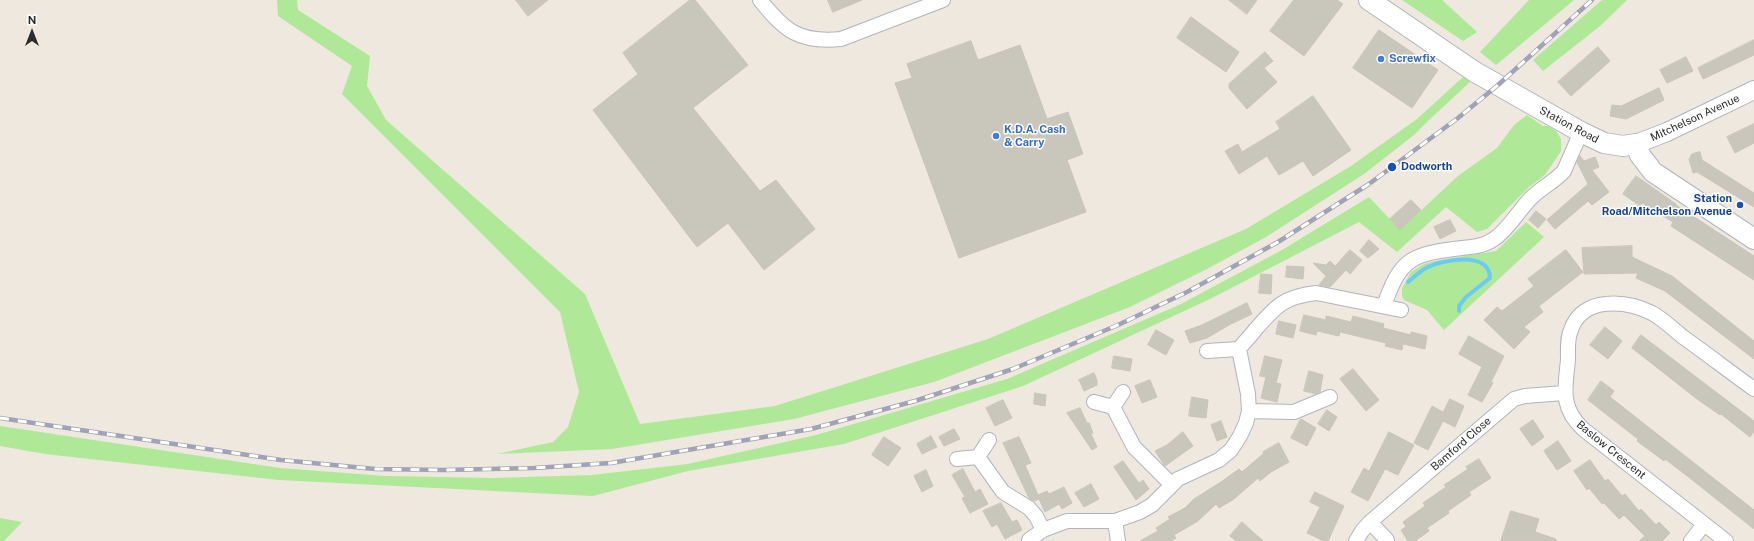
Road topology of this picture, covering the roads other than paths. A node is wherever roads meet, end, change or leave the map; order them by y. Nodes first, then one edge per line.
1 (760, 0) edge
2 (943, 0) edge
3 (1369, 0) edge
4 (1754, 90) edge
5 (1581, 132) junction
6 (1636, 144) junction
7 (1754, 239) edge
8 (1384, 306) junction
9 (1401, 310) dead end
10 (1239, 349) junction
11 (1207, 351) dead end
12 (1754, 389) edge
13 (1123, 392) dead end
14 (1564, 394) junction
15 (1330, 397) dead end
16 (1094, 402) dead end
17 (1113, 407) junction
18 (1249, 411) junction
19 (989, 440) dead end
20 (978, 457) junction
21 (957, 459) dead end
22 (1171, 484) junction
23 (1115, 521) junction
24 (1370, 522) junction
25 (1704, 524) junction
26 (1043, 530) junction
27 (1029, 540) edge
28 (1387, 540) dead end
29 (1118, 541) edge
30 (1356, 541) edge
31 (1691, 541) edge
32 (1726, 541) edge

1 - 2 street
3 - 5 main road, Station Road
4 - 6 street, Mitchelson Avenue
5 - 6 main road, Station Road
5 - 8 street
6 - 7 main road
8 - 9 street
8 - 10 street
10 - 11 street
10 - 18 street
12 - 14 street, Baslow Crescent
13 - 17 street
14 - 24 street, Bamford Close
14 - 25 street, Baslow Crescent
15 - 18 street
16 - 17 street
17 - 22 street
18 - 22 street
19 - 20 street
20 - 21 street
20 - 26 street
22 - 23 street
23 - 26 street
23 - 29 street
24 - 28 street
24 - 30 street, Bamford Close
25 - 31 street
25 - 32 street, Baslow Crescent
26 - 27 street

